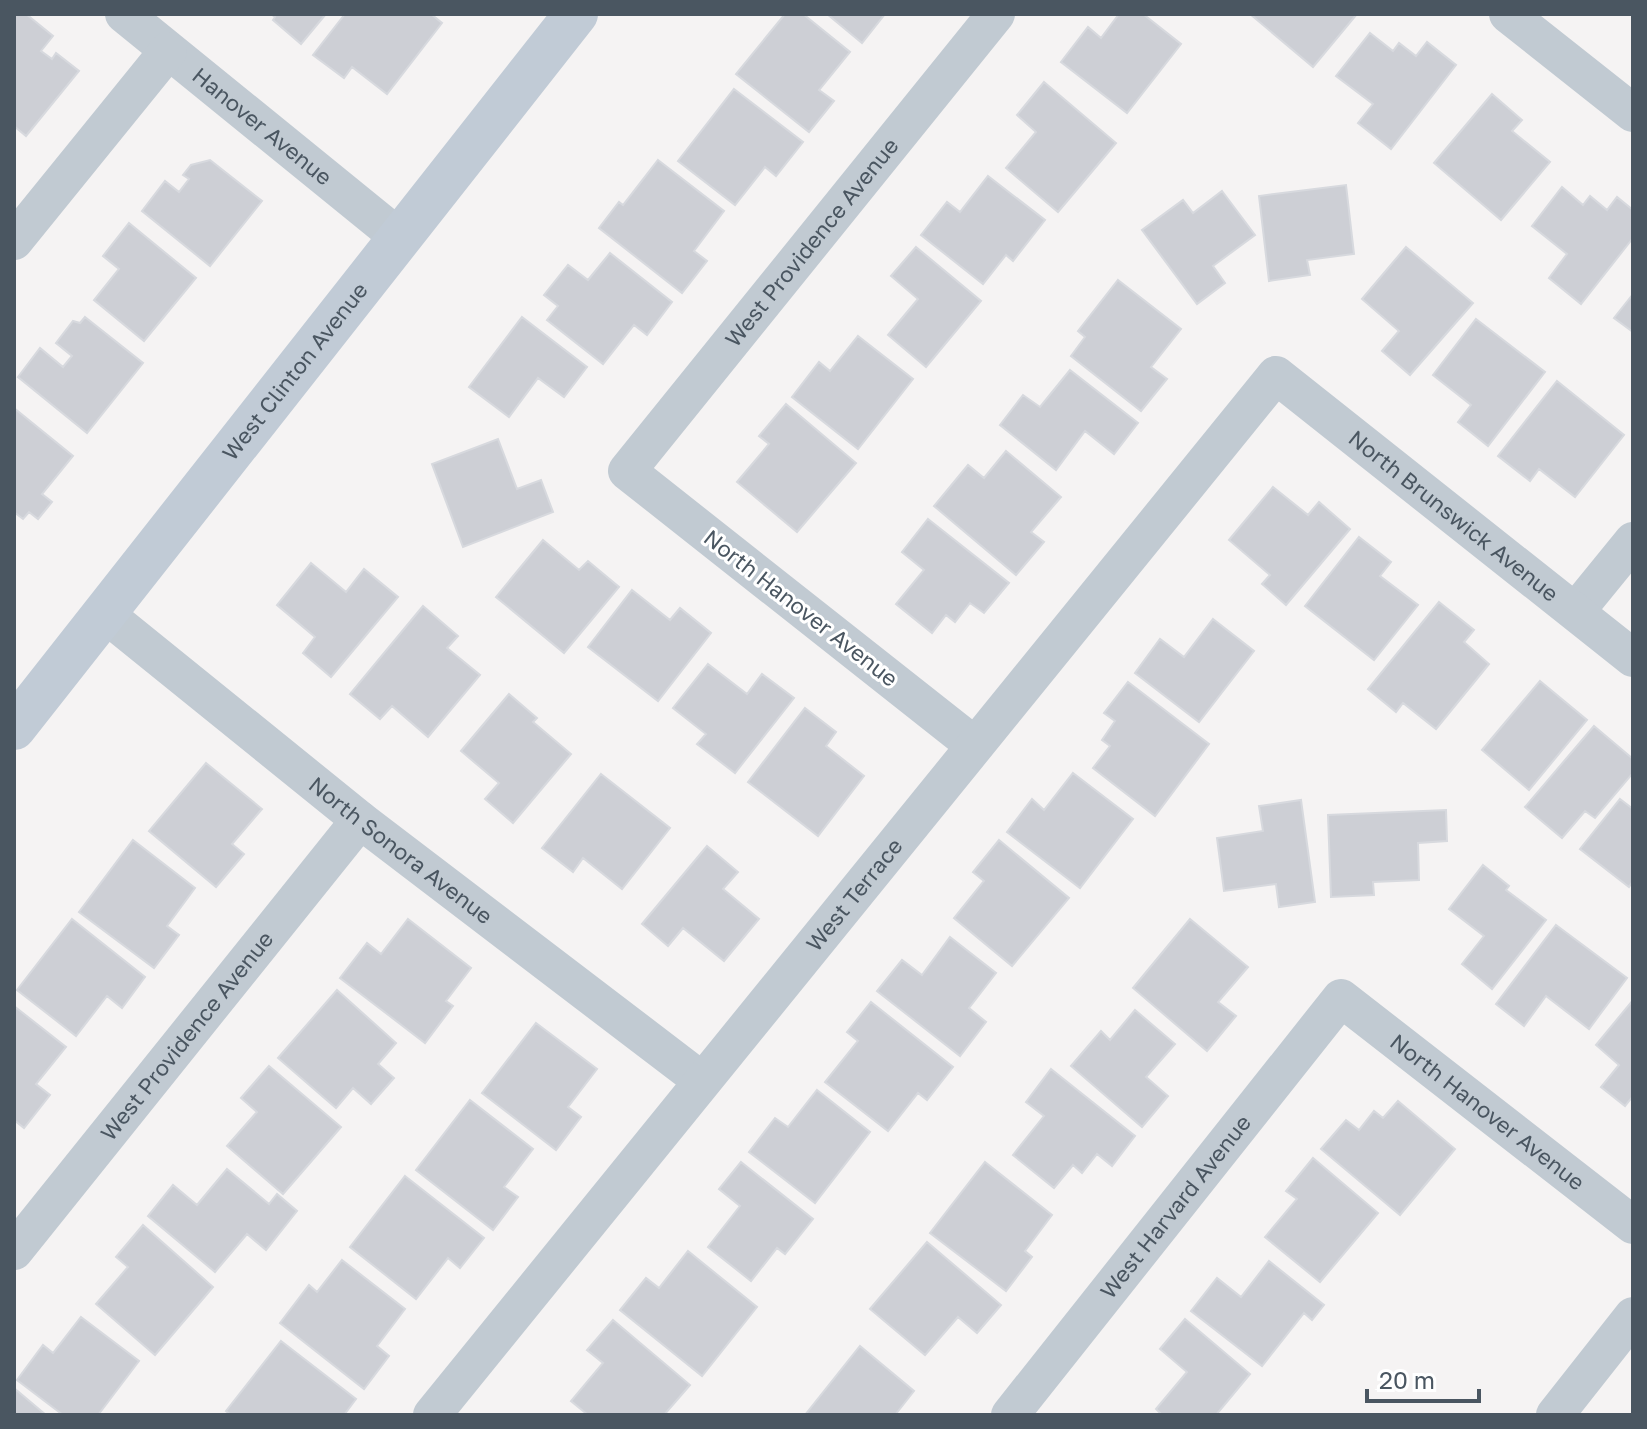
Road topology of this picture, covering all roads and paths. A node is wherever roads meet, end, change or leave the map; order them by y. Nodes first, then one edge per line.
1 (124, 14) edge
2 (576, 14) edge
3 (996, 14) edge
4 (1508, 14) edge
5 (168, 51) junction
6 (1633, 113) edge
7 (401, 239) junction
8 (14, 241) edge
9 (1276, 375) joint
10 (627, 471) joint
11 (1633, 541) edge
12 (1576, 611) junction
13 (104, 613) junction
14 (1633, 658) edge
15 (14, 728) edge
16 (974, 745) junction
17 (360, 820) junction
18 (1341, 998) joint
19 (701, 1080) junction
20 (1633, 1225) edge
21 (14, 1251) edge
22 (1633, 1316) edge
23 (432, 1415) edge
24 (1010, 1415) edge
25 (1555, 1415) edge

1 - 5 street, Hanover Avenue
2 - 7 main road, West Clinton Avenue
3 - 10 street, West Providence Avenue
4 - 6 street
5 - 7 street, Hanover Avenue
5 - 8 street
7 - 13 main road, West Clinton Avenue
9 - 12 street, North Brunswick Avenue
9 - 16 street, West Terrace
10 - 16 street, North Hanover Avenue
11 - 12 street
12 - 14 street, North Brunswick Avenue
13 - 15 main road, West Clinton Avenue
13 - 17 street, North Sonora Avenue
16 - 19 street, West Terrace
17 - 19 street, North Sonora Avenue
17 - 21 street, West Providence Avenue
18 - 20 street, North Hanover Avenue
18 - 24 street, West Harvard Avenue
19 - 23 street, West Terrace
22 - 25 street

